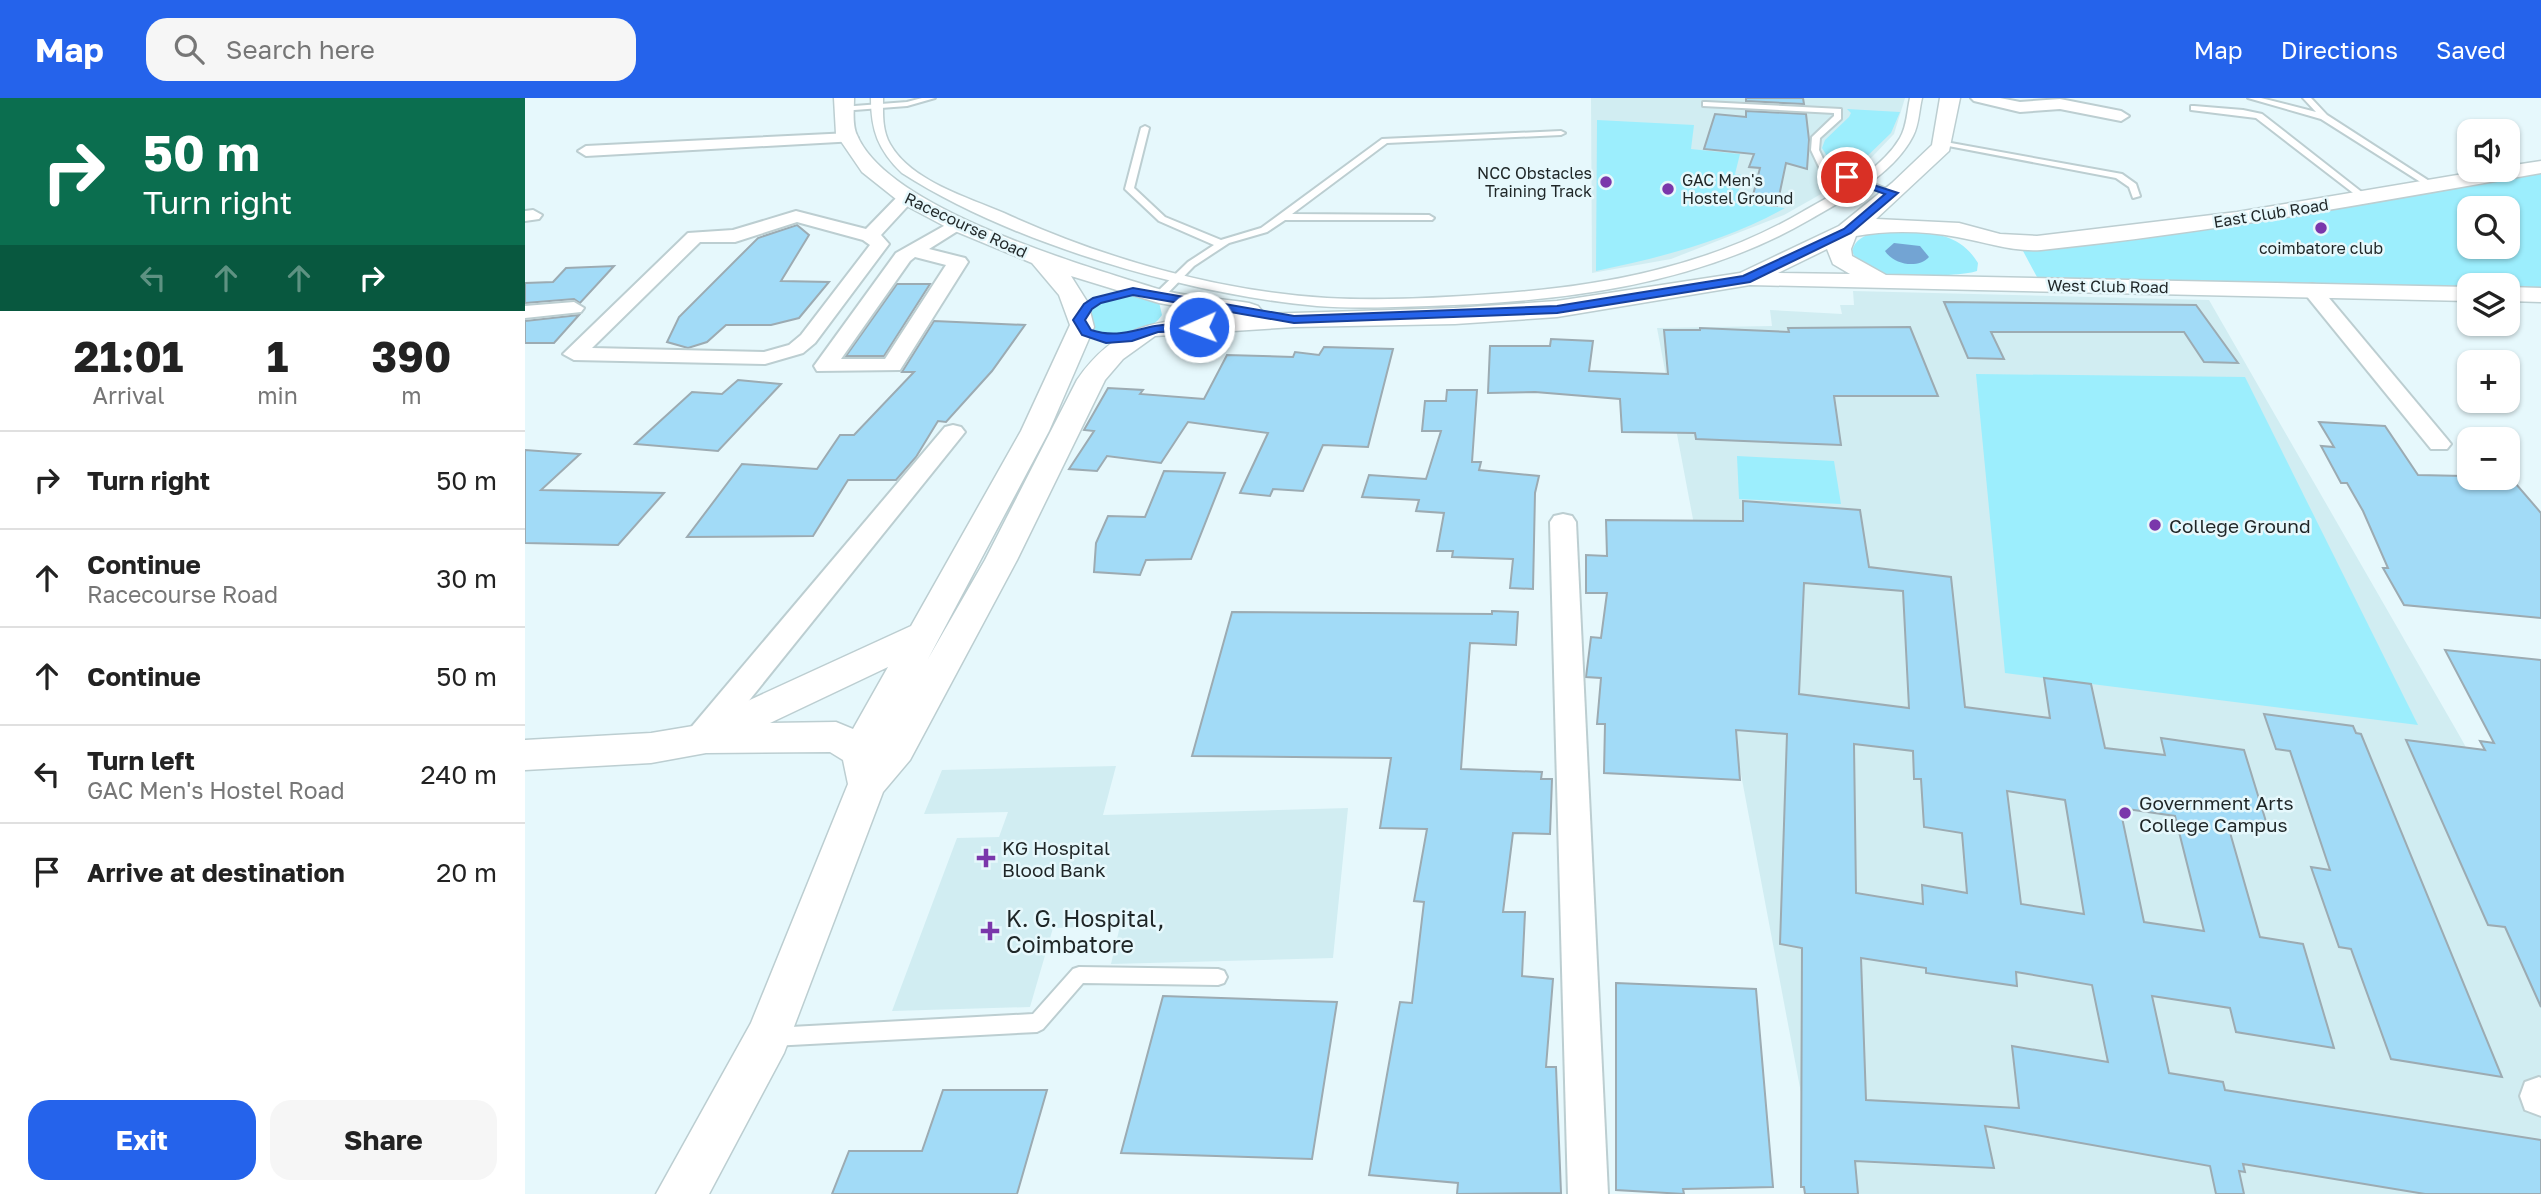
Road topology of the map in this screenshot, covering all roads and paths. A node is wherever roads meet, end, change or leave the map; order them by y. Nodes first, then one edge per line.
1 (931, 98) edge
2 (1916, 98) edge
3 (1950, 98) edge
4 (1979, 98) edge
5 (2252, 98) edge
6 (2307, 98) edge
7 (876, 102) edge
8 (843, 103) edge
9 (1706, 104) dead end
10 (2194, 108) dead end
11 (2120, 116) dead end
12 (2324, 117) junction
13 (1145, 128) dead end
14 (1562, 133) dead end
15 (850, 138) junction
16 (1943, 143) junction
17 (586, 151) dead end
18 (2541, 167) edge
19 (1862, 182) junction
20 (2433, 186) junction
21 (1896, 190) junction
22 (2136, 196) dead end
23 (907, 197) junction
24 (2364, 197) junction
25 (1283, 217) junction
26 (1429, 218) dead end
27 (958, 223) junction
28 (1959, 230) junction
29 (1847, 231) junction
30 (870, 236) junction
31 (1999, 241) junction
32 (1221, 244) junction
33 (923, 256) junction
34 (1043, 261) junction
35 (1178, 277) junction
36 (1746, 279) junction
37 (1880, 282) junction
38 (2021, 284) junction
39 (2312, 290) junction
40 (1152, 294) junction
41 (2457, 294) edge
42 (2520, 295) edge
43 (2541, 295) edge
44 (574, 308) dead end
45 (525, 313) edge
46 (1294, 319) junction
47 (1080, 323) junction
48 (1150, 332) junction
49 (953, 432) dead end
50 (2439, 444) dead end
51 (1563, 522) dead end
52 (916, 650) junction
53 (699, 740) junction
54 (525, 755) edge
55 (864, 768) junction
56 (1217, 976) dead end
57 (768, 1037) junction
58 (693, 1187) edge
59 (1588, 1194) edge

1 - 7 lane
2 - 19 street
3 - 16 street
4 - 11 street
5 - 12 lane
6 - 12 lane
7 - 8 lane
7 - 35 street
8 - 15 street, Racecourse Road
9 - 19 lane
10 - 24 lane
12 - 20 lane
13 - 32 lane
14 - 25 lane
15 - 17 street
15 - 23 street, Racecourse Road
16 - 21 street
16 - 22 lane
18 - 20 street, East Club Road
19 - 21 lane
19 - 35 street
20 - 24 street, East Club Road
21 - 28 street
21 - 29 street
23 - 27 street, Racecourse Road
23 - 30 street
24 - 31 street, East Club Road
25 - 26 lane
25 - 32 lane
27 - 33 street
27 - 34 street, Racecourse Road
28 - 29 street
28 - 31 street, East Club Road
29 - 36 street
29 - 37 street
30 - 30 street
31 - 38 street
32 - 35 lane
33 - 33 street
34 - 40 street, Racecourse Road
34 - 47 street
35 - 40 lane
36 - 37 street, West Club Road
36 - 46 street
37 - 38 street, West Club Road
38 - 39 street, West Club Road
39 - 41 street, West Club Road
39 - 50 street
40 - 46 street, Racecourse Road
40 - 47 street
40 - 48 street
42 - 43 street
44 - 45 street
46 - 48 street
47 - 48 street
47 - 52 street
48 - 55 street
49 - 53 street
51 - 59 street
52 - 53 street
52 - 55 street
53 - 54 street
53 - 55 street
55 - 57 street
56 - 57 lane
57 - 58 street

